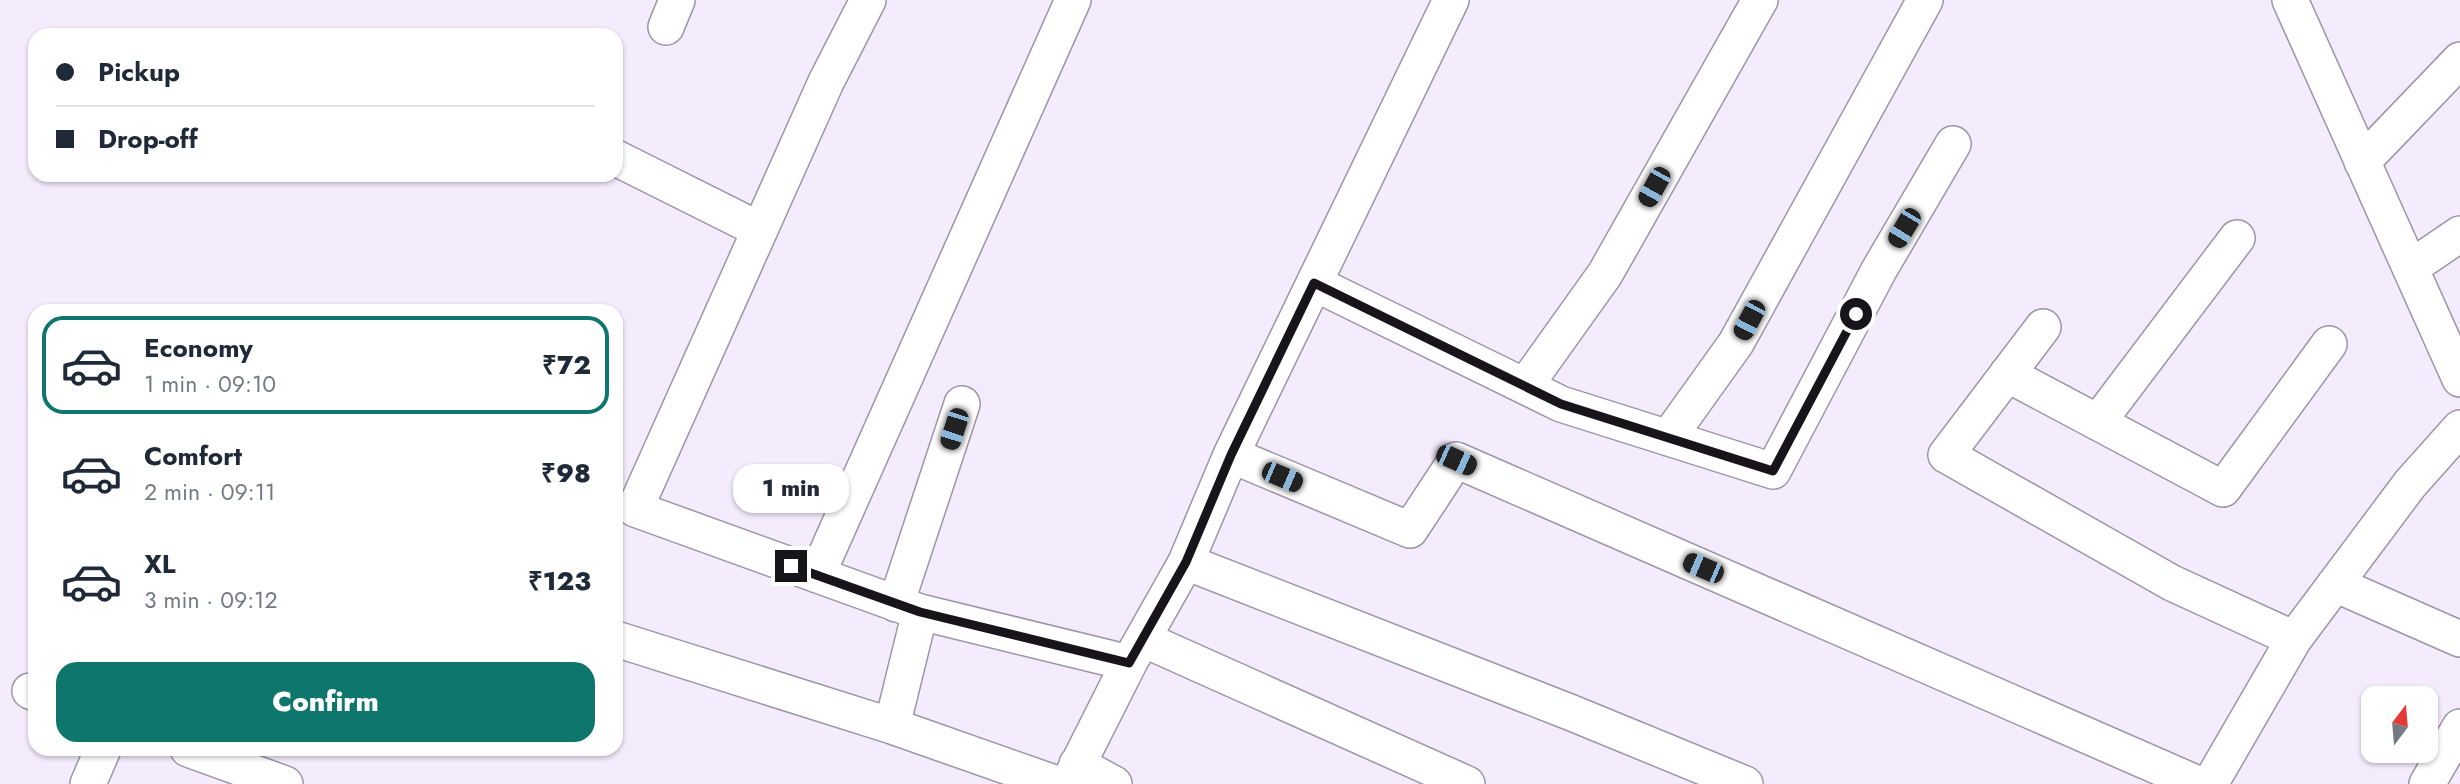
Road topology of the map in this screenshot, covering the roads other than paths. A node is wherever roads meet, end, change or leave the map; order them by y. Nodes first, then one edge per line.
1 (868, 0) edge
2 (1073, 0) edge
3 (1451, 0) edge
4 (1760, 0) edge
5 (1925, 0) edge
6 (2290, 0) edge
7 (2460, 60) edge
8 (1953, 144) dead end
9 (623, 162) edge
10 (2362, 162) junction
11 (760, 230) junction
12 (2460, 234) edge
13 (2237, 238) dead end
14 (2410, 268) junction
15 (1314, 283) junction
16 (2043, 327) dead end
17 (2329, 344) dead end
18 (2007, 373) junction
19 (2460, 379) edge
20 (1525, 386) junction
21 (962, 404) dead end
22 (2098, 422) junction
23 (2460, 428) edge
24 (1668, 438) junction
25 (1231, 455) junction
26 (1186, 562) junction
27 (817, 575) junction
28 (2335, 584) junction
29 (908, 608) junction
30 (2294, 639) junction
31 (2460, 639) edge
32 (623, 641) edge
33 (1136, 651) junction
34 (892, 726) junction
35 (2460, 727) edge
36 (100, 756) edge
37 (207, 756) edge
38 (1068, 777) edge
39 (88, 784) edge
40 (285, 784) edge
41 (1114, 784) edge
42 (1467, 784) edge
43 (1745, 784) edge
44 (2198, 784) edge
45 (2210, 784) edge
46 (2427, 784) edge

1 - 11 street
2 - 27 street
3 - 15 street
4 - 20 street
5 - 24 street
6 - 10 street
7 - 10 street
8 - 24 street
9 - 11 street
10 - 14 street
11 - 27 street
12 - 14 street
13 - 22 street
14 - 19 street
15 - 20 street
15 - 25 street
16 - 18 street
17 - 22 street
18 - 22 street
18 - 30 street
20 - 24 street
21 - 29 street
23 - 28 street
25 - 26 street
25 - 44 street
26 - 33 street
26 - 43 street
27 - 29 street
28 - 30 street
28 - 31 street
29 - 33 street
29 - 34 street
30 - 45 street
32 - 34 street
33 - 38 street
33 - 42 street
34 - 38 street
35 - 46 street
36 - 39 street
37 - 40 street
38 - 41 street

